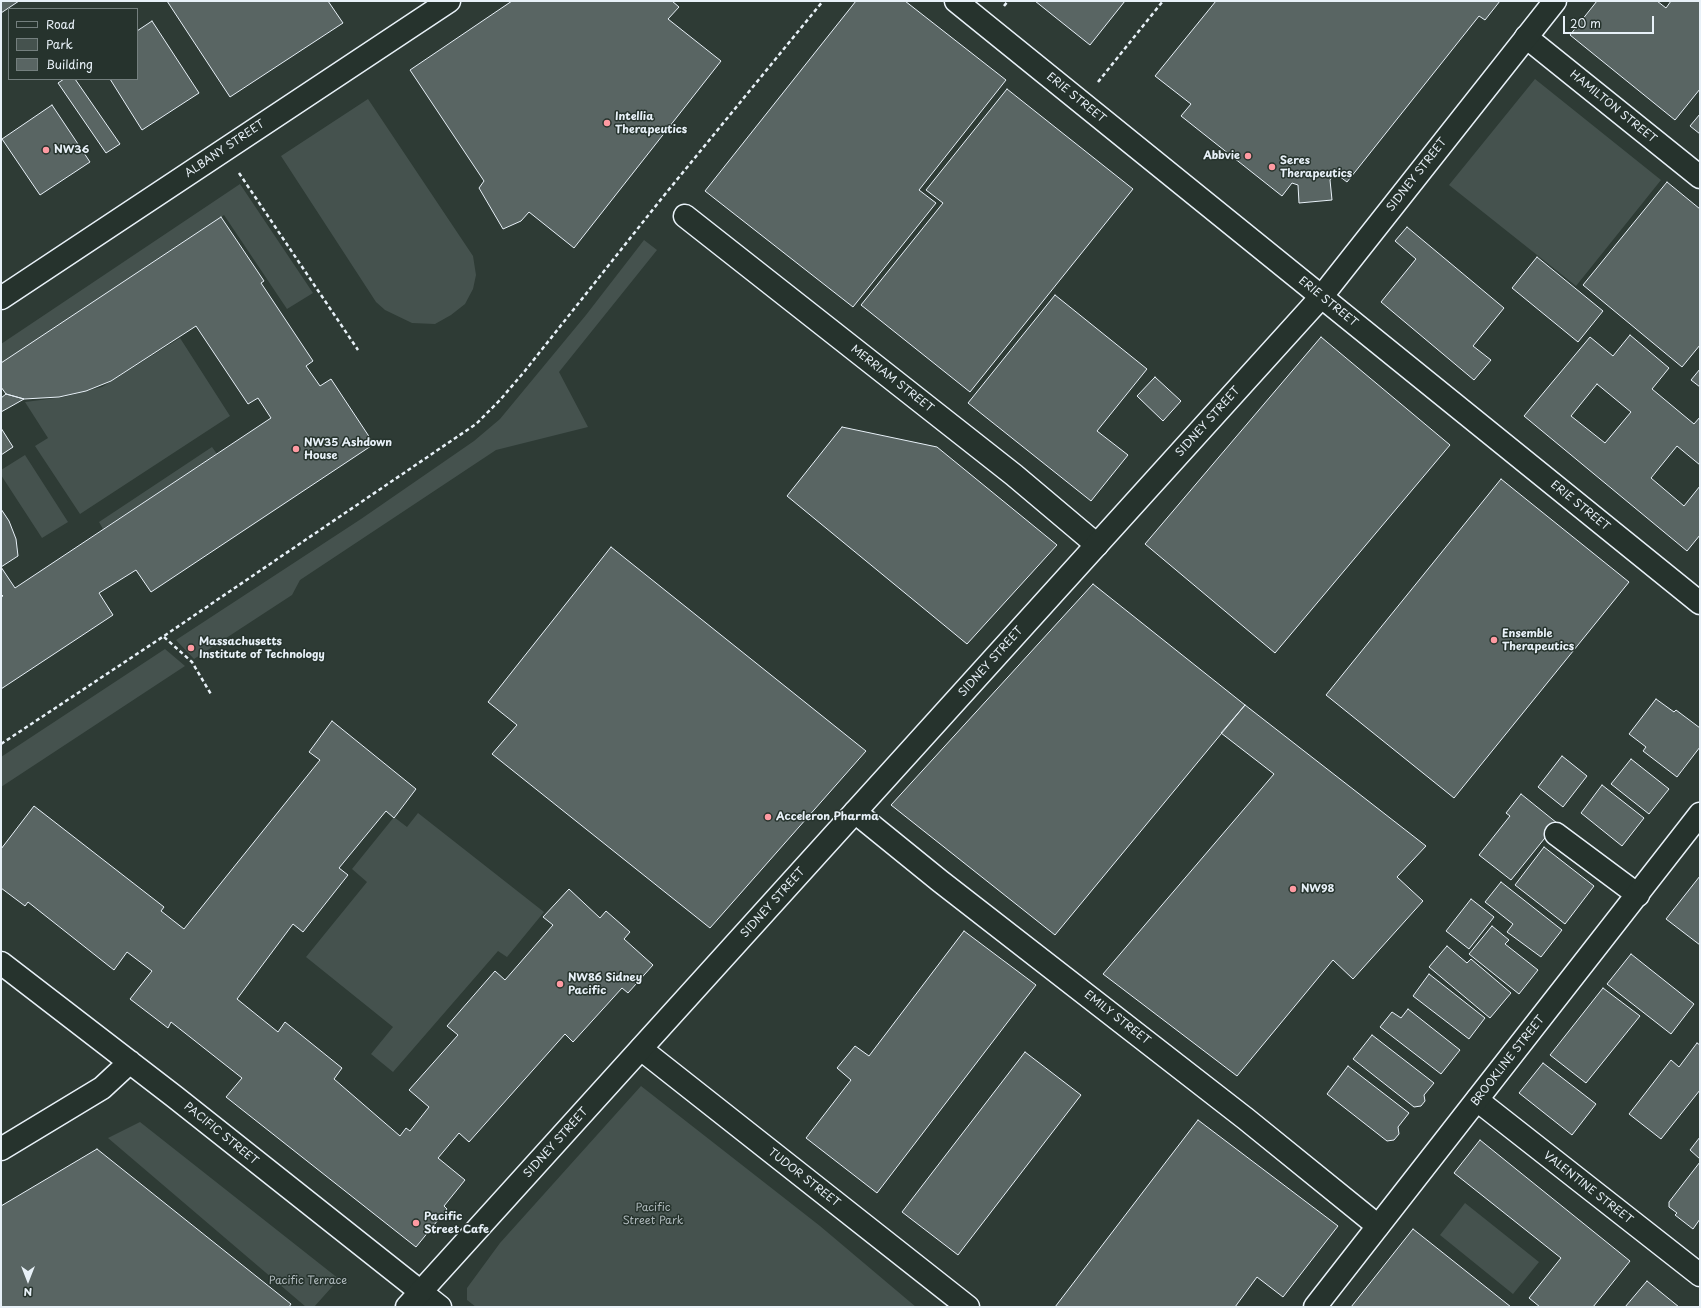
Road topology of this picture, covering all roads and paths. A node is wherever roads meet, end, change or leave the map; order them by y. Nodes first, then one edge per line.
1 (449, 1) edge
2 (823, 1) edge
3 (956, 1) edge
4 (1163, 1) edge
5 (1555, 1) edge
6 (1526, 37) junction
7 (1081, 102) junction
8 (239, 172) dead end
9 (1700, 177) edge
10 (685, 216) dead end
11 (1322, 296) junction
12 (1, 298) edge
13 (358, 350) dead end
14 (1097, 545) junction
15 (1700, 603) edge
16 (164, 636) junction
17 (212, 696) dead end
18 (1, 744) edge
19 (855, 812) junction
20 (1700, 814) edge
21 (1556, 834) dead end
22 (1638, 895) junction
23 (1, 963) edge
24 (640, 1049) junction
25 (130, 1062) junction
26 (1477, 1100) junction
27 (1, 1149) edge
28 (1378, 1226) junction
29 (1700, 1275) edge
30 (414, 1299) edge
31 (440, 1307) edge
32 (968, 1307) edge
33 (1315, 1307) edge

1 - 12 main road, ALBANY STREET
2 - 16 path
3 - 7 main road, ERIE STREET
4 - 7 path
5 - 6 main road, SIDNEY STREET
6 - 9 main road, HAMILTON STREET
6 - 11 main road, SIDNEY STREET
7 - 11 main road, ERIE STREET
8 - 13 path
10 - 14 main road, MERRIAM STREET
11 - 14 main road, SIDNEY STREET
11 - 15 main road, ERIE STREET
14 - 19 main road, SIDNEY STREET
16 - 17 path
16 - 18 path
19 - 24 main road, SIDNEY STREET
19 - 28 main road, EMILY STREET
20 - 22 main road, BROOKLINE STREET
21 - 22 main road
22 - 26 main road, BROOKLINE STREET
23 - 25 main road, PACIFIC STREET
24 - 30 main road, SIDNEY STREET
24 - 32 main road, TUDOR STREET
25 - 27 main road
25 - 30 main road, PACIFIC STREET
26 - 28 main road, BROOKLINE STREET
26 - 29 main road, VALENTINE STREET
28 - 33 main road, BROOKLINE STREET
30 - 31 main road, PACIFIC STREET

